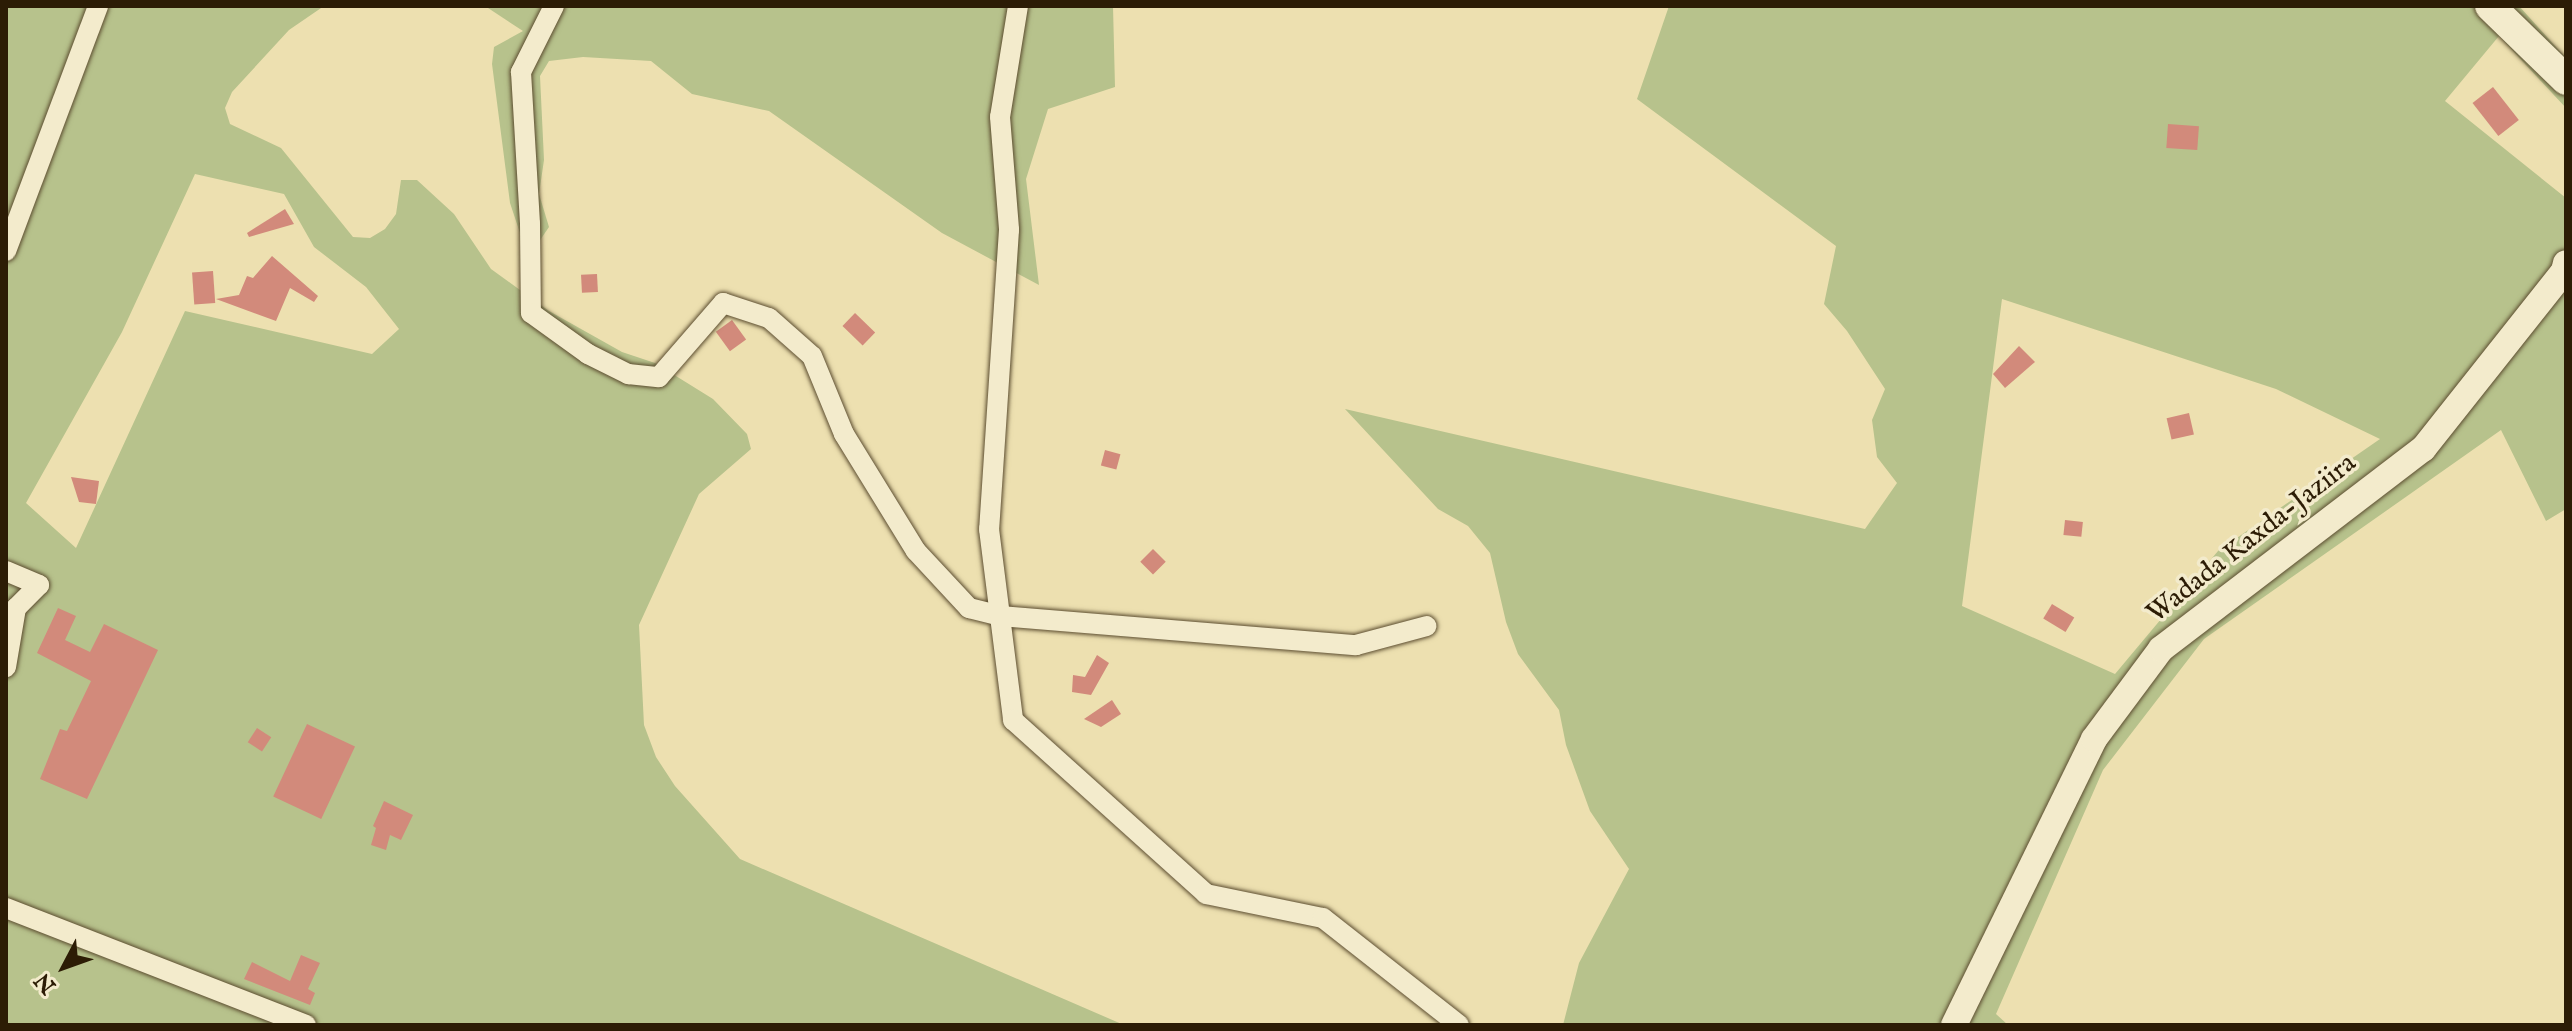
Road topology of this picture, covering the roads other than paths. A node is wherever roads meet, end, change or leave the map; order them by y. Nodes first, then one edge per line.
1 (98, 6) edge
2 (554, 6) edge
3 (1018, 6) edge
4 (2490, 6) edge
5 (2566, 80) edge
6 (6, 251) edge
7 (2566, 263) edge
8 (6, 571) edge
9 (1000, 616) junction
10 (1427, 626) dead end
11 (6, 667) edge
12 (6, 908) edge
13 (306, 1025) edge
14 (1459, 1025) edge
15 (1954, 1025) edge

1 - 6 street
2 - 9 street
3 - 9 street
4 - 5 main road
7 - 15 street, Wadada Kaxda-Jaziira
8 - 11 street
9 - 10 street
9 - 14 street
12 - 13 street

